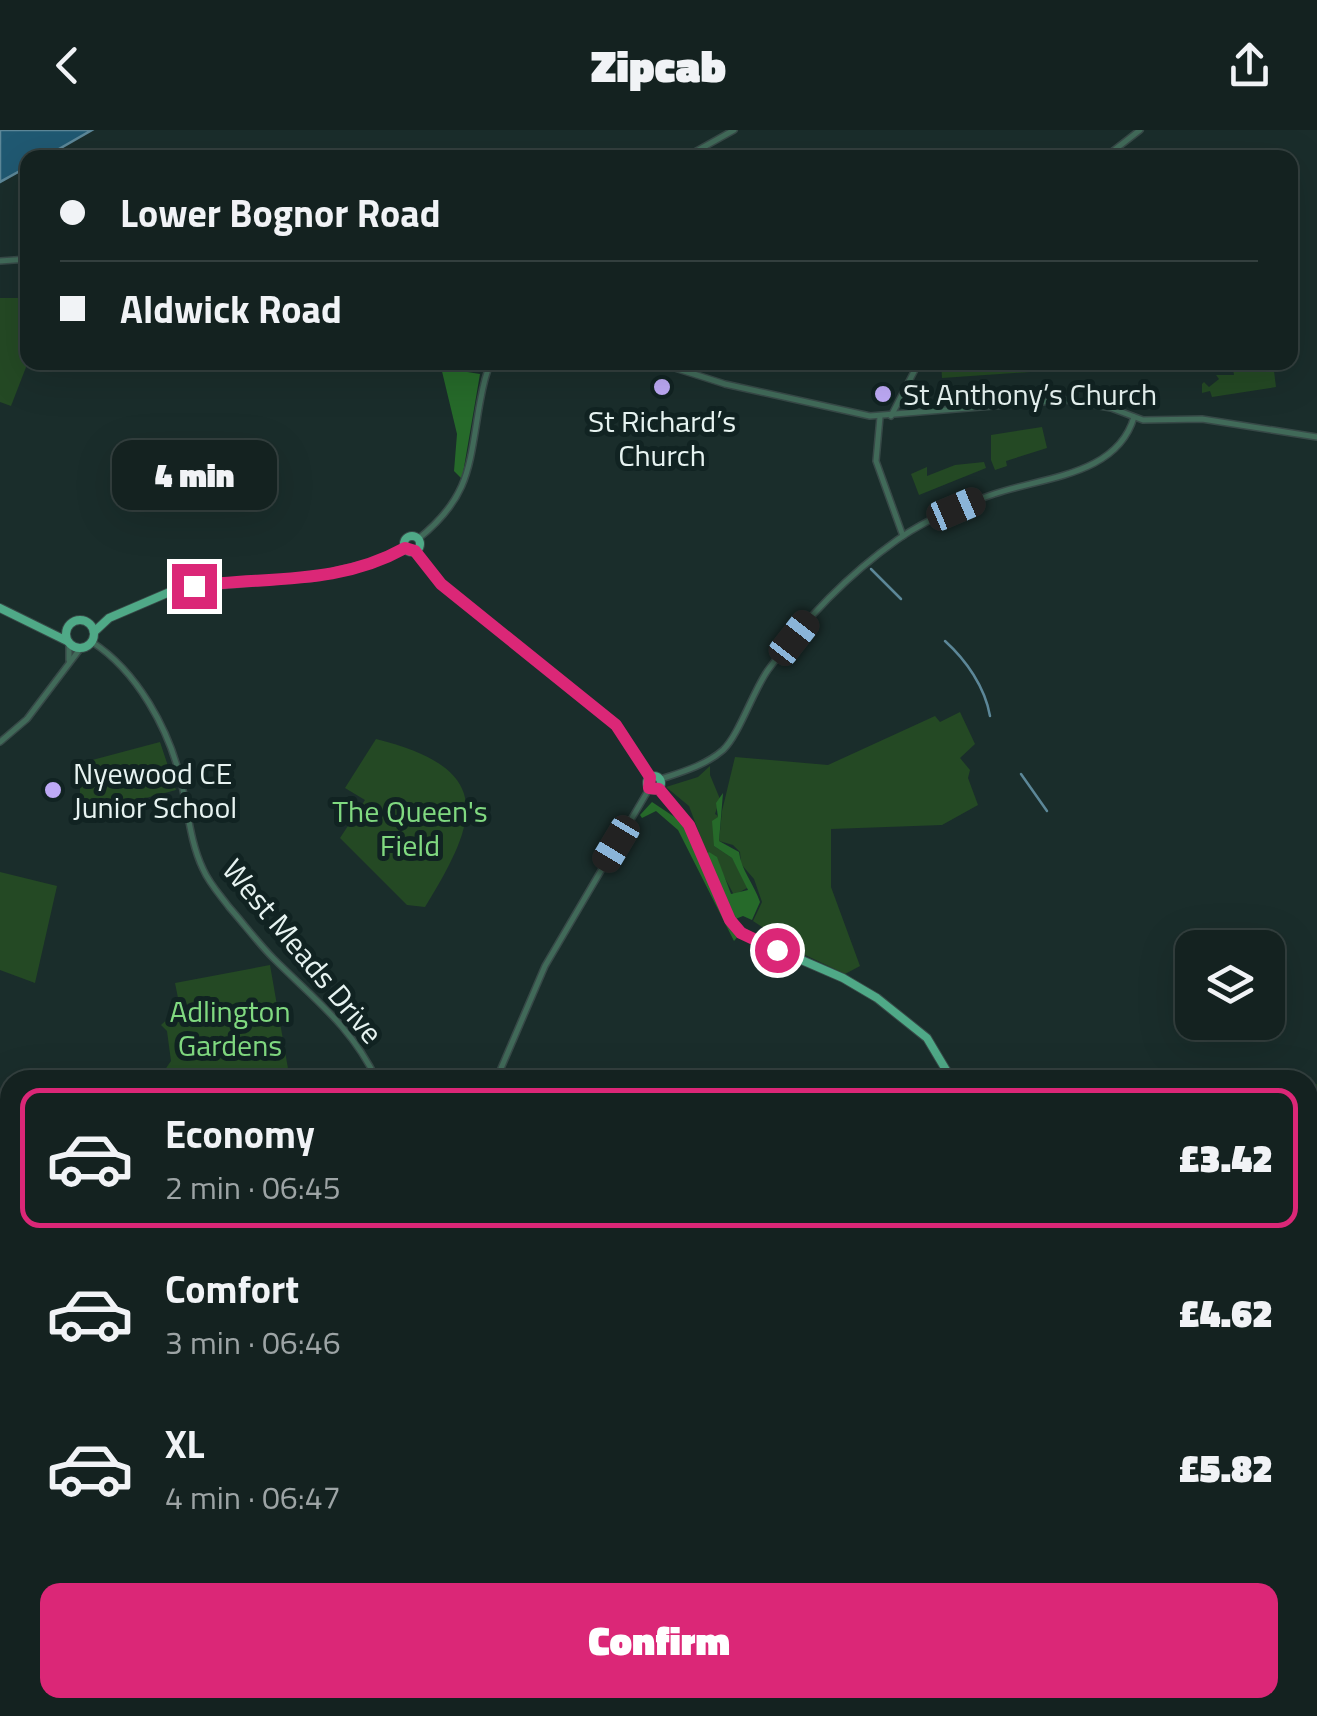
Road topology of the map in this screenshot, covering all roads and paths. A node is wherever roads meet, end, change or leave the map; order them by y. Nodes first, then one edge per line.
1 (734, 130) edge
2 (1140, 130) edge
3 (698, 150) edge
4 (1114, 150) edge
5 (488, 370) edge
6 (681, 370) edge
7 (916, 370) edge
8 (880, 416) junction
9 (891, 416) junction
10 (1134, 417) junction
11 (1317, 437) edge
12 (902, 536) junction
13 (418, 539) junction
14 (405, 548) junction
15 (415, 551) junction
16 (0, 608) edge
17 (108, 618) junction
18 (84, 620) junction
19 (67, 627) junction
20 (50, 632) junction
21 (93, 637) junction
22 (68, 643) junction
23 (80, 649) junction
24 (68, 663) junction
25 (0, 742) edge
26 (650, 777) junction
27 (660, 784) junction
28 (649, 788) junction
29 (372, 1070) edge
30 (500, 1070) edge
31 (946, 1070) edge

1 - 3 street
2 - 4 street
5 - 13 street
6 - 8 street
7 - 9 street
8 - 9 street
8 - 12 street
9 - 10 street
10 - 11 street
10 - 12 street
12 - 27 street
13 - 14 main road
13 - 15 main road
14 - 15 main road
14 - 17 main road
15 - 26 main road
16 - 20 main road
17 - 18 main road
17 - 21 main road
18 - 19 main road
18 - 21 main road
19 - 20 main road
19 - 22 main road
20 - 22 main road
21 - 23 main road
21 - 29 street, West Meads Drive
22 - 23 main road
22 - 24 street
23 - 24 street
24 - 25 street
26 - 27 main road
26 - 28 main road
27 - 28 main road
27 - 31 main road
28 - 30 street

